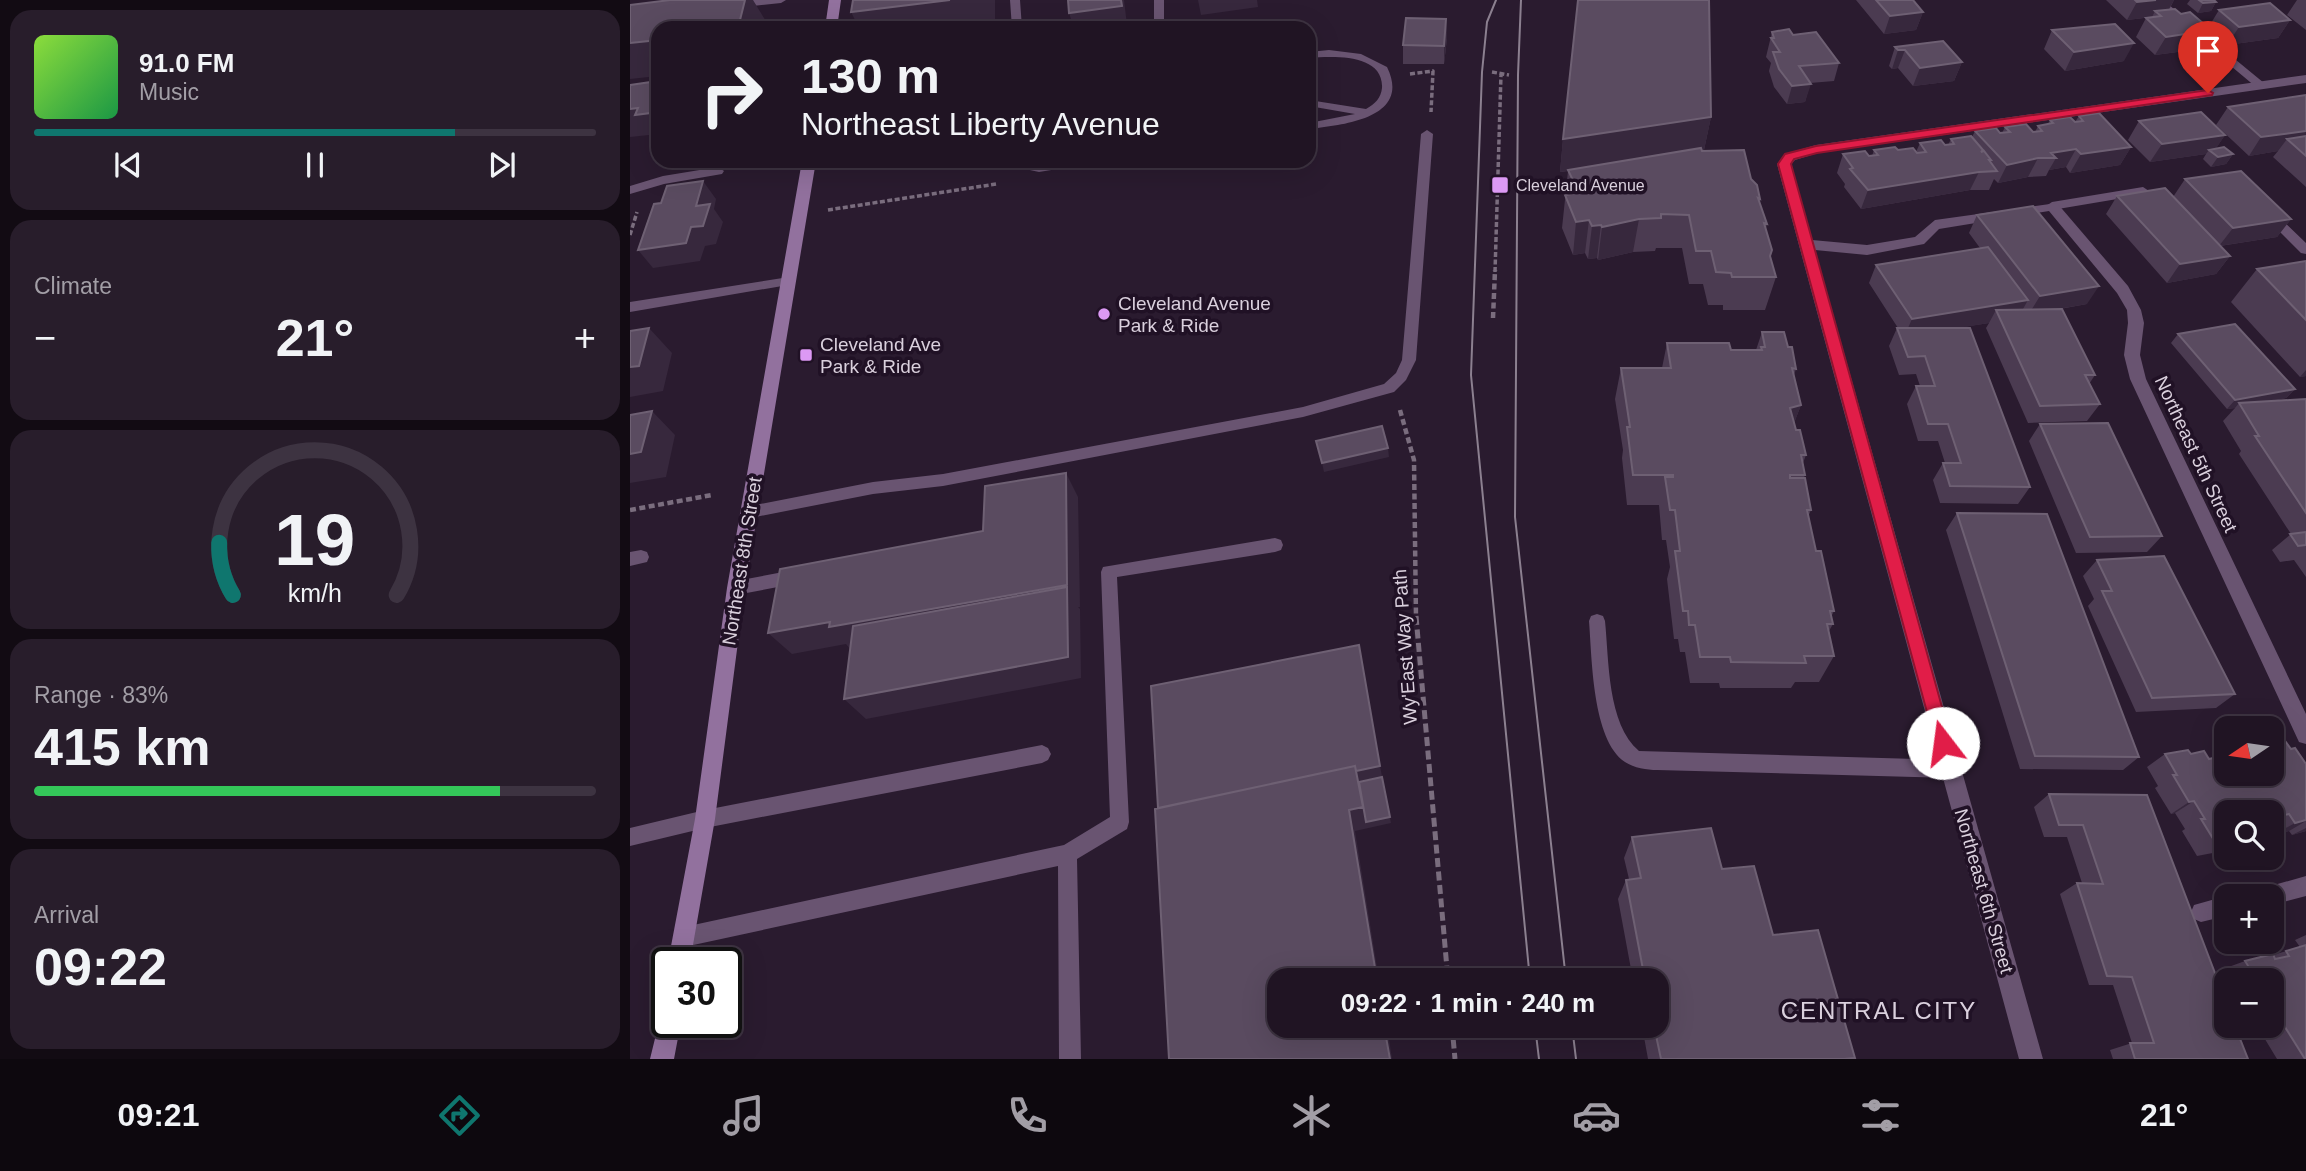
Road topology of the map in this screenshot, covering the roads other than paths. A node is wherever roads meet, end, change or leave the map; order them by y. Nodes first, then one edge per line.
1 (781, 0) edge
2 (835, 0) edge
3 (1015, 0) edge
4 (1159, 0) edge
5 (2157, 0) edge
6 (726, 6) edge
7 (832, 21) edge
8 (1016, 21) edge
9 (1159, 21) edge
10 (1316, 55) edge
11 (2306, 79) edge
12 (2260, 85) junction
13 (1316, 104) edge
14 (1369, 113) junction
15 (1316, 118) edge
16 (1340, 122) junction
17 (1316, 126) edge
18 (1427, 134) road end
19 (809, 168) edge
20 (718, 172) dead end
21 (630, 190) edge
22 (2143, 191) edge
23 (2052, 206) junction
24 (2264, 210) edge
25 (1805, 244) junction
26 (2306, 250) edge
27 (789, 281) junction
28 (630, 307) edge
29 (750, 512) junction
30 (1276, 545) dead end
31 (817, 573) edge
32 (736, 588) junction
33 (1597, 621) dead end
34 (2306, 735) edge
35 (1042, 754) dead end
36 (1951, 769) junction
37 (705, 820) junction
38 (630, 837) edge
39 (1067, 854) junction
40 (2306, 886) edge
41 (2284, 892) edge
42 (2214, 909) edge
43 (2201, 912) dead end
44 (684, 937) junction
45 (682, 947) edge
46 (666, 1038) edge
47 (662, 1059) edge
48 (1070, 1059) edge
49 (2031, 1059) edge

1 - 6 lane
2 - 7 street
3 - 8 lane
4 - 9 lane
5 - 12 lane
10 - 14 lane
11 - 12 street
12 - 25 street, Northeast 6th Street
13 - 14 lane
14 - 16 lane
15 - 16 lane
16 - 17 lane
18 - 29 lane
19 - 27 street, Northeast 8th Street
20 - 21 lane
22 - 23 lane
23 - 25 street
23 - 34 street, Northeast 5th Street
24 - 26 lane
25 - 36 street, Northeast 6th Street
27 - 28 lane
27 - 29 street, Northeast 8th Street
29 - 32 street, Northeast 8th Street
30 - 39 lane
31 - 32 lane
32 - 37 street, Northeast 8th Street
33 - 36 lane
35 - 37 lane
36 - 49 street, Northeast 6th Street
37 - 38 lane
37 - 44 street, Northeast 8th Street
39 - 44 lane
39 - 48 lane
40 - 41 lane
42 - 43 lane
44 - 45 street, Northeast 8th Street
46 - 47 street

